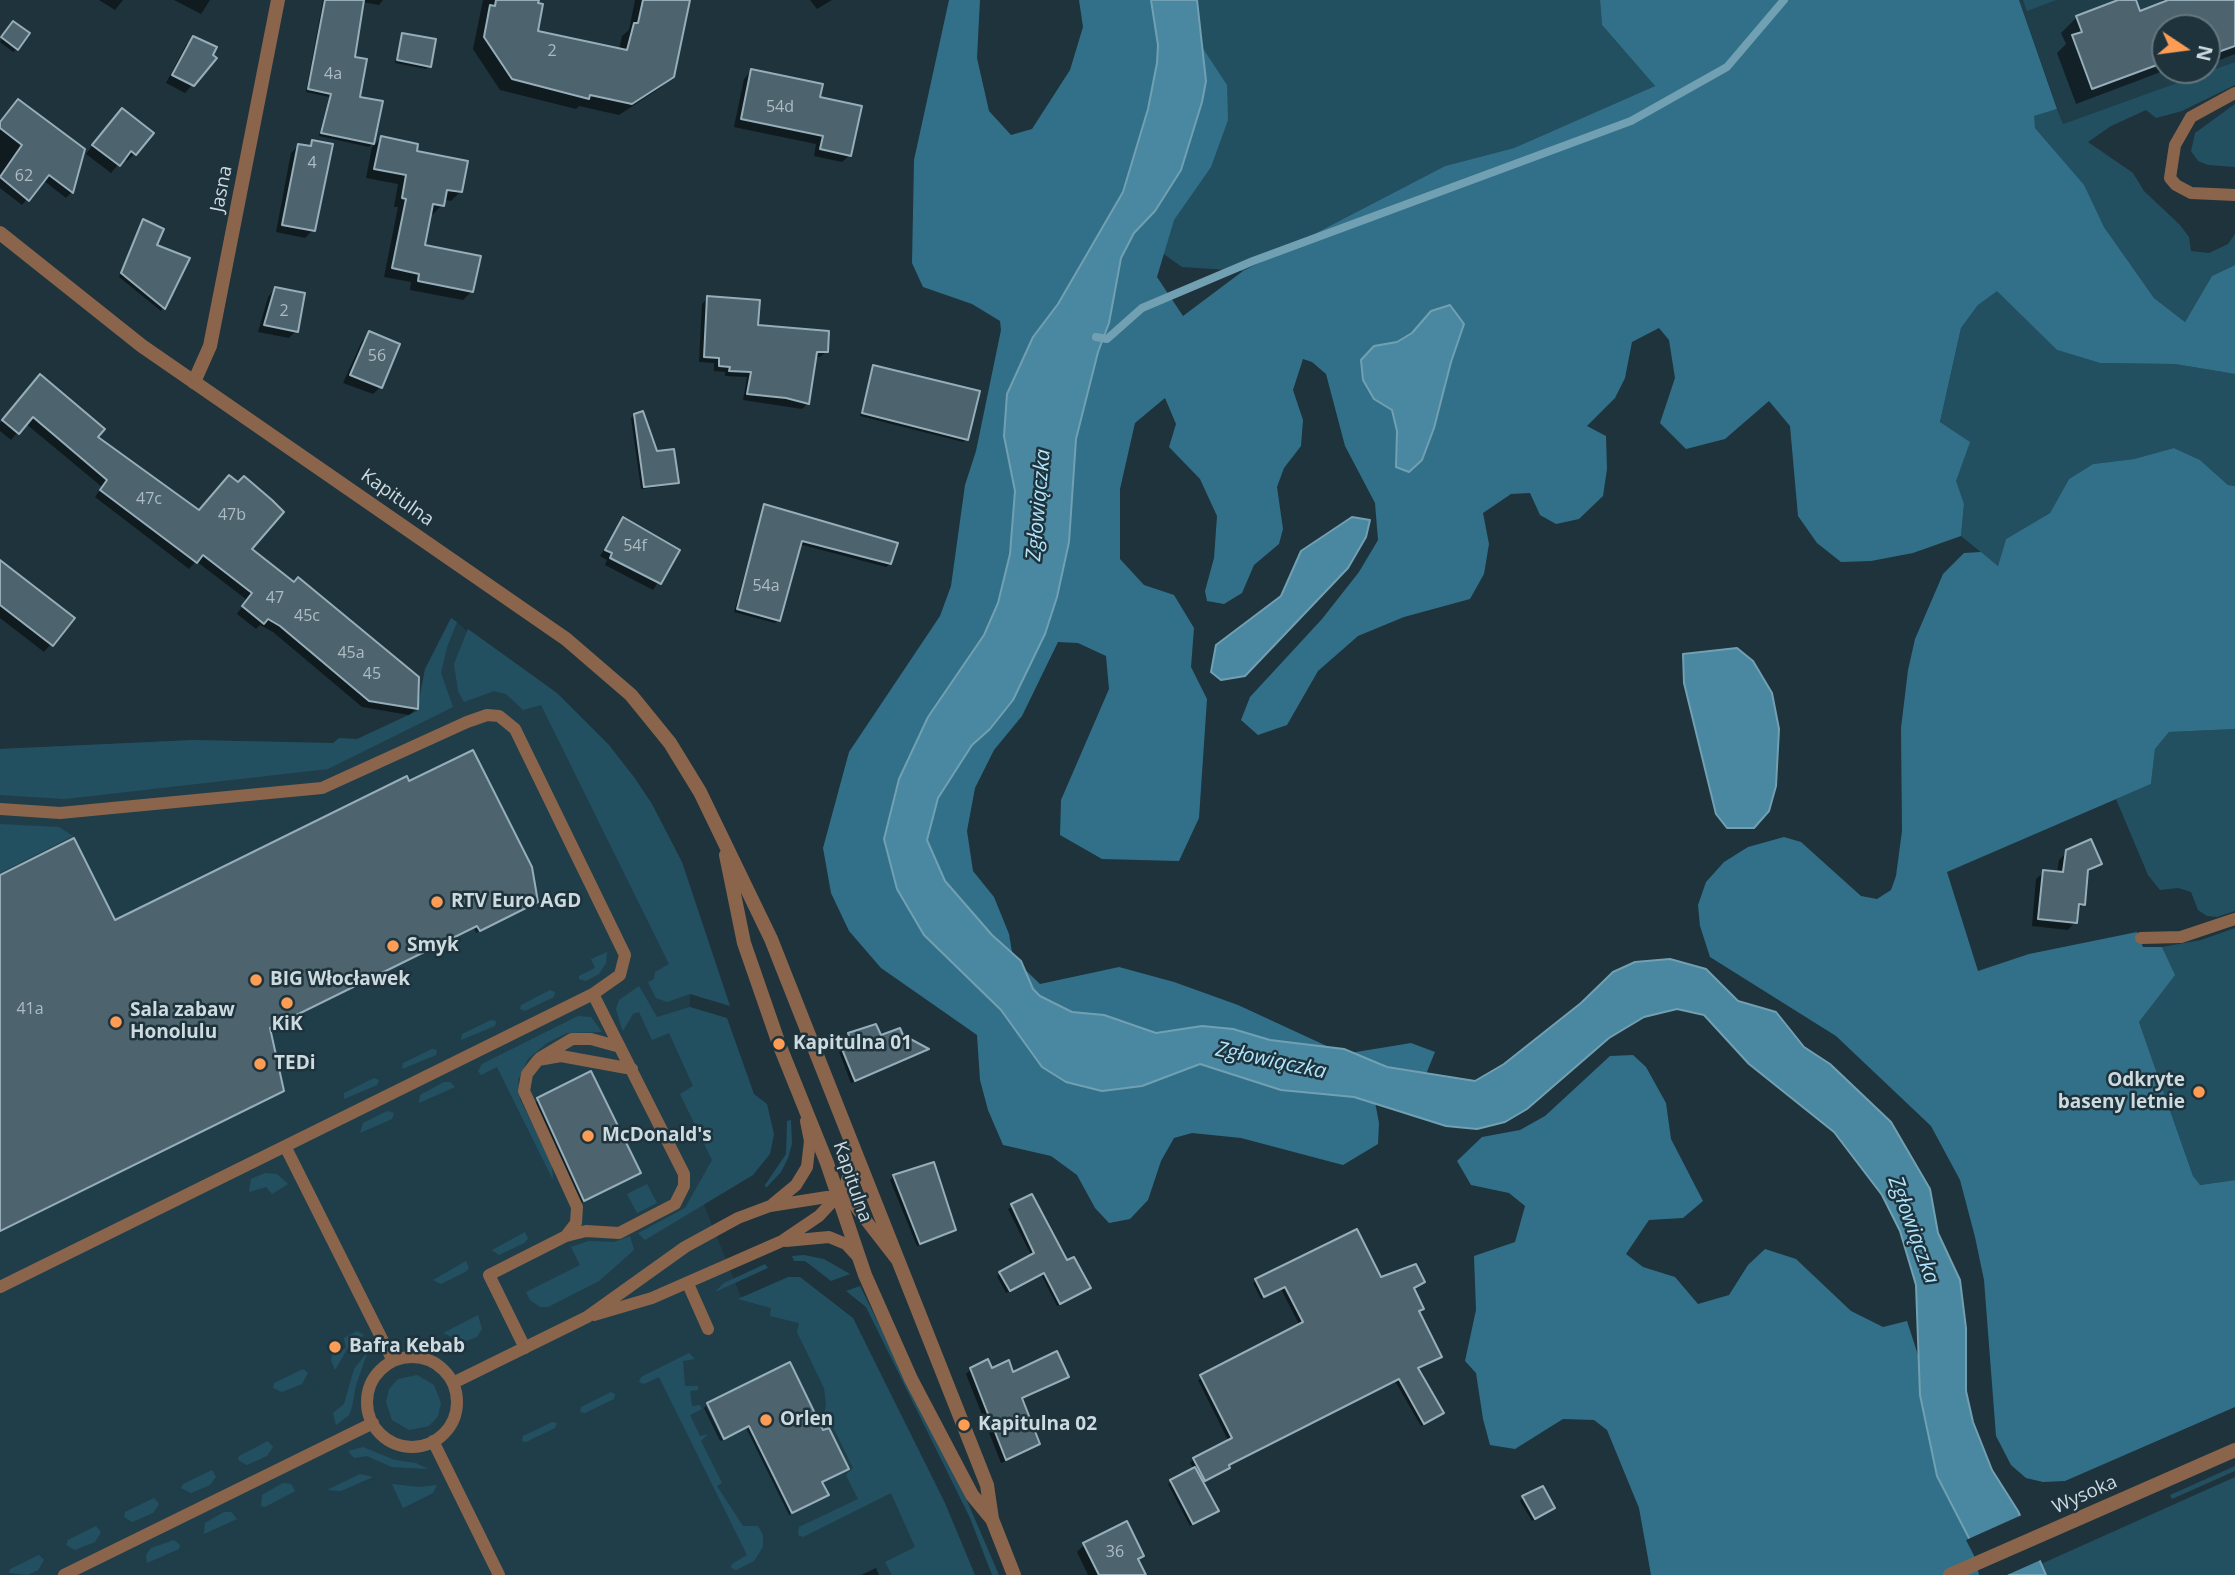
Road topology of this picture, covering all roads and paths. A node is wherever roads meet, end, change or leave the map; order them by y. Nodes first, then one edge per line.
1 (278, 0) edge
2 (2235, 93) edge
3 (2235, 195) edge
4 (0, 233) edge
5 (194, 382) junction
6 (0, 809) edge
7 (723, 840) junction
8 (2235, 919) edge
9 (2141, 938) dead end
10 (593, 994) junction
11 (620, 1047) junction
12 (538, 1060) junction
13 (632, 1069) junction
14 (803, 1106) junction
15 (852, 1145) junction
16 (285, 1146) junction
17 (837, 1197) junction
18 (769, 1206) junction
19 (566, 1236) junction
20 (782, 1241) junction
21 (858, 1256) junction
22 (898, 1262) junction
23 (688, 1284) junction
24 (0, 1287) edge
25 (587, 1317) junction
26 (708, 1329) dead end
27 (525, 1348) junction
28 (393, 1361) junction
29 (453, 1383) junction
30 (373, 1423) junction
31 (433, 1441) junction
32 (2235, 1450) edge
33 (992, 1519) junction
34 (64, 1575) edge
35 (499, 1575) edge
36 (1014, 1575) edge
37 (1951, 1575) edge

1 - 5 street, Jasna
2 - 3 lane
4 - 5 street, Kapitulna
5 - 7 street, Kapitulna
6 - 10 lane
7 - 14 street, Kapitulna
7 - 15 street, Kapitulna
8 - 9 lane
10 - 11 lane
10 - 16 lane
11 - 12 lane
11 - 13 lane
12 - 13 lane
12 - 19 lane
13 - 19 lane
14 - 17 street, Kapitulna
14 - 18 lane
15 - 17 lane
15 - 22 street, Kapitulna
16 - 24 lane
16 - 28 lane
17 - 18 lane
17 - 20 lane
17 - 21 street, Kapitulna
17 - 22 lane
18 - 25 lane
19 - 27 lane
20 - 21 lane
20 - 23 lane
21 - 33 street, Kapitulna
22 - 33 street, Kapitulna
23 - 25 lane
23 - 26 lane
25 - 27 lane
27 - 29 lane
28 - 29 lane
28 - 30 lane
29 - 31 lane
30 - 31 lane
30 - 34 lane
31 - 35 lane
32 - 37 street, Wysoka
33 - 36 street, Kapitulna

